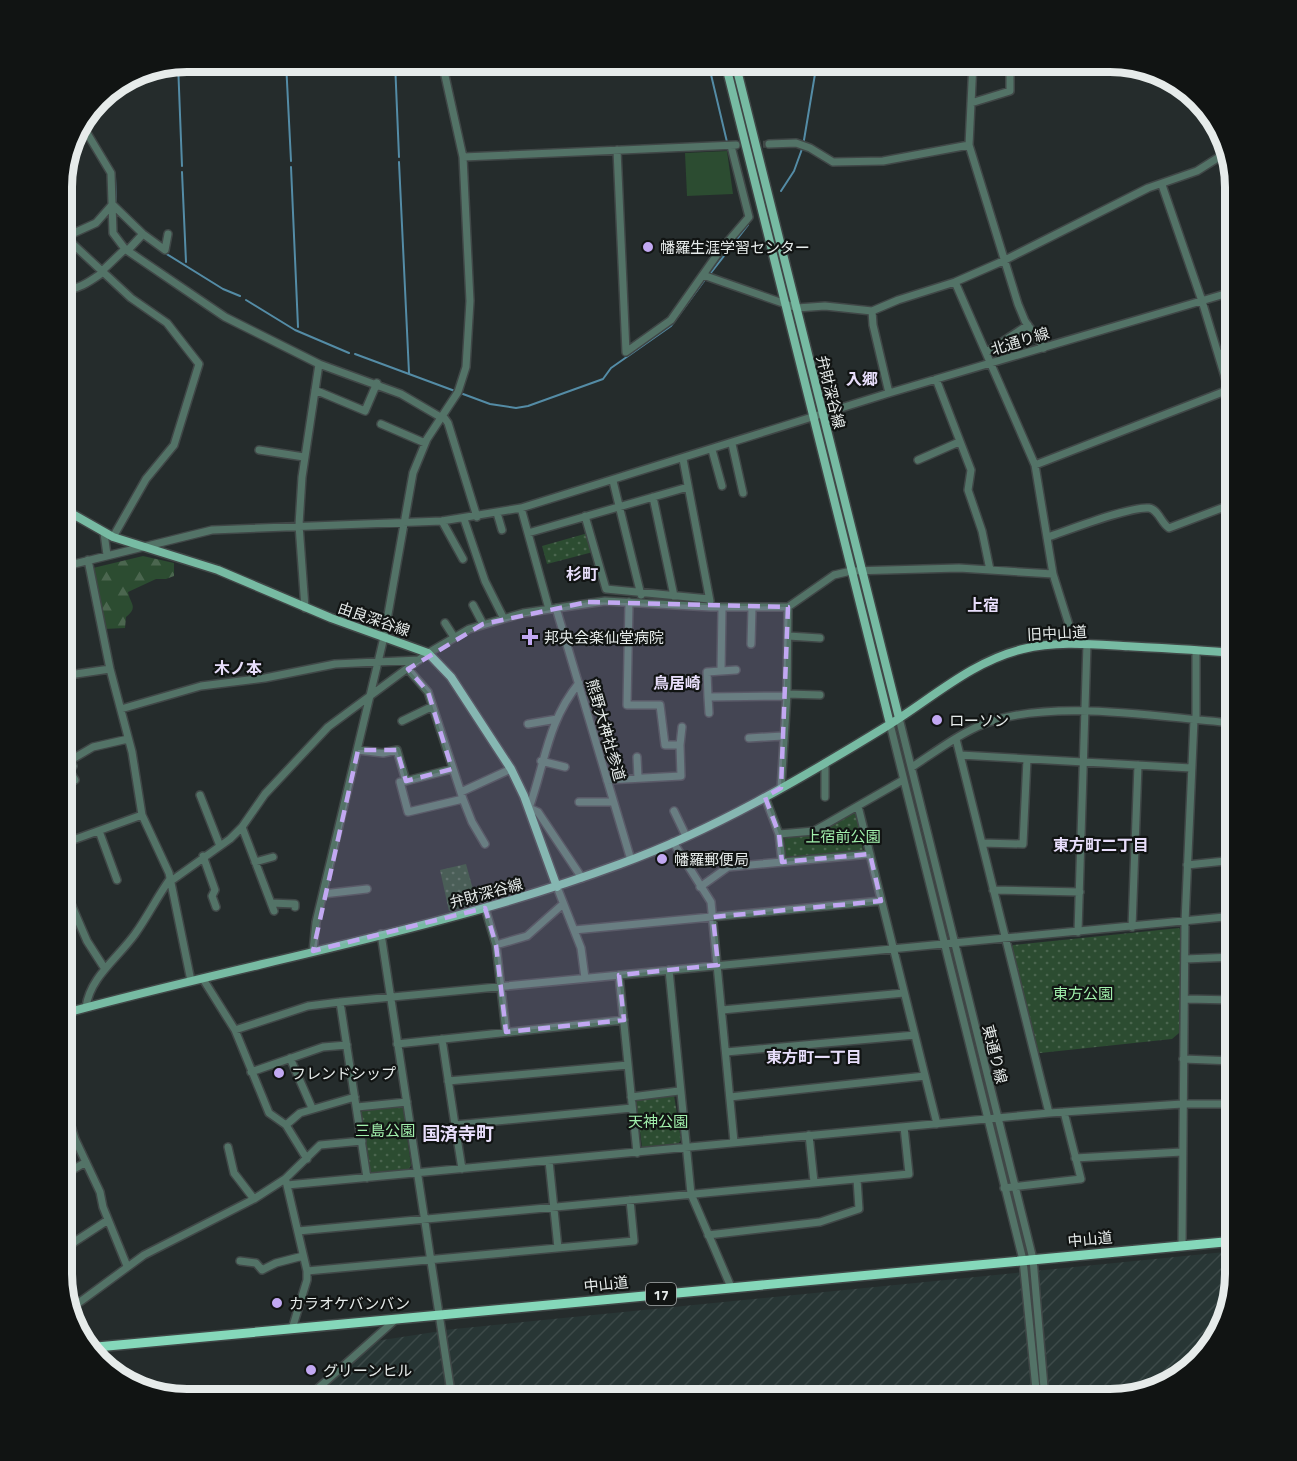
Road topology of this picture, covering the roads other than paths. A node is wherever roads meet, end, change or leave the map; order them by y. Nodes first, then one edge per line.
1 (444, 72) edge
2 (727, 72) edge
3 (738, 72) edge
4 (973, 72) edge
5 (1010, 72) edge
6 (971, 103) junction
7 (86, 132) edge
8 (769, 144) tunnel mouth
9 (969, 145) junction
10 (617, 150) junction
11 (1221, 156) edge
12 (463, 157) junction
13 (1162, 185) junction
14 (111, 205) junction
15 (72, 234) edge
16 (143, 234) junction
17 (168, 234) dead end
18 (72, 245) edge
19 (126, 250) junction
20 (1003, 261) junction
21 (101, 272) junction
22 (703, 275) junction
23 (955, 282) junction
24 (72, 290) edge
25 (1225, 294) edge
26 (1202, 301) junction
27 (784, 305) junction
28 (797, 308) junction
29 (872, 311) junction
30 (1028, 325) junction
31 (1044, 348) junction
32 (987, 352) junction
33 (1225, 352) edge
34 (1220, 354) junction
35 (991, 363) junction
36 (319, 364) junction
37 (1225, 376) edge
38 (936, 379) junction
39 (376, 383) junction
40 (315, 390) junction
41 (1225, 391) edge
42 (889, 393) junction
43 (822, 414) junction
44 (813, 416) junction
45 (442, 417) junction
46 (381, 424) dead end
47 (959, 442) junction
48 (425, 443) junction
49 (732, 444) junction
50 (259, 450) dead end
51 (712, 450) junction
52 (304, 457) junction
53 (683, 459) junction
54 (918, 460) dead end
55 (1035, 465) junction
56 (613, 481) junction
57 (722, 486) dead end
58 (688, 487) junction
59 (743, 493) dead end
60 (653, 497) junction
61 (620, 506) junction
62 (1225, 507) edge
63 (521, 508) junction
64 (497, 513) junction
65 (72, 514) edge
66 (585, 516) junction
67 (477, 517) junction
68 (464, 519) junction
69 (442, 521) junction
70 (404, 524) junction
71 (299, 525) junction
72 (502, 530) dead end
73 (104, 533) junction
74 (528, 533) junction
75 (113, 537) junction
76 (1048, 537) junction
77 (141, 547) junction
78 (107, 555) junction
79 (463, 559) dead end
80 (88, 560) junction
81 (72, 564) edge
82 (990, 570) junction
83 (856, 571) junction
84 (1053, 573) junction
85 (640, 593) junction
86 (674, 596) junction
87 (709, 599) junction
88 (629, 602) junction
89 (643, 603) junction
90 (473, 605) dead end
91 (789, 607) junction
92 (305, 608) junction
93 (553, 608) junction
94 (711, 608) junction
95 (722, 608) junction
96 (752, 608) junction
97 (503, 617) junction
98 (445, 623) dead end
99 (483, 624) junction
100 (788, 636) junction
101 (384, 637) junction
102 (454, 637) junction
103 (820, 638) dead end
104 (751, 644) dead end
105 (1075, 644) junction
106 (1087, 644) junction
107 (1196, 650) junction
108 (1225, 652) edge
109 (428, 653) junction
110 (419, 660) junction
111 (378, 662) junction
112 (110, 669) junction
113 (408, 669) junction
114 (736, 670) dead end
115 (721, 671) junction
116 (72, 675) edge
117 (579, 683) junction
118 (787, 695) junction
119 (820, 695) dead end
120 (370, 697) junction
121 (708, 697) junction
122 (431, 706) junction
123 (121, 710) junction
124 (1085, 711) junction
125 (709, 713) dead end
126 (899, 718) junction
127 (557, 719) junction
128 (1195, 720) junction
129 (402, 721) dead end
130 (1225, 722) edge
131 (528, 724) dead end
132 (890, 724) junction
133 (682, 727) dead end
134 (783, 736) junction
135 (749, 738) dead end
136 (128, 739) junction
137 (956, 739) junction
138 (680, 745) junction
139 (358, 750) junction
140 (960, 755) junction
141 (637, 758) dead end
142 (72, 759) edge
143 (1027, 759) junction
144 (541, 761) junction
145 (1083, 762) junction
146 (825, 763) junction
147 (1138, 765) junction
148 (565, 767) dead end
149 (912, 767) junction
150 (1191, 768) junction
151 (452, 769) junction
152 (511, 769) junction
153 (638, 778) junction
154 (607, 780) junction
155 (903, 780) junction
156 (406, 781) junction
157 (781, 788) junction
158 (200, 795) dead end
159 (462, 796) junction
160 (765, 797) junction
161 (825, 797) dead end
162 (579, 802) dead end
163 (613, 802) junction
164 (858, 806) junction
165 (529, 808) junction
166 (674, 811) dead end
167 (142, 815) junction
168 (242, 827) junction
169 (99, 831) junction
170 (779, 834) junction
171 (686, 836) junction
172 (72, 840) edge
173 (673, 842) junction
174 (982, 843) junction
175 (485, 844) dead end
176 (220, 846) junction
177 (870, 854) junction
178 (203, 856) junction
179 (273, 857) dead end
180 (631, 860) junction
181 (1225, 861) edge
182 (255, 862) junction
183 (782, 862) junction
184 (1187, 865) junction
185 (582, 878) junction
186 (117, 880) dead end
187 (171, 880) junction
188 (557, 887) junction
189 (700, 887) junction
190 (367, 889) dead end
191 (993, 890) junction
192 (1080, 892) junction
193 (322, 894) junction
194 (881, 901) junction
195 (563, 904) junction
196 (72, 906) edge
197 (295, 907) dead end
198 (216, 908) dead end
199 (485, 908) junction
200 (713, 917) junction
201 (1225, 917) edge
202 (1185, 922) junction
203 (1132, 927) junction
204 (574, 930) junction
205 (1078, 932) junction
206 (381, 934) junction
207 (1006, 939) junction
208 (955, 943) junction
209 (944, 944) junction
210 (496, 945) junction
211 (892, 949) junction
212 (313, 951) junction
213 (1225, 957) edge
214 (1185, 959) junction
215 (718, 965) junction
216 (105, 969) junction
217 (669, 970) junction
218 (619, 975) junction
219 (202, 978) junction
220 (585, 978) junction
221 (191, 981) junction
222 (501, 986) junction
223 (904, 993) junction
224 (390, 997) junction
225 (1185, 999) junction
226 (1225, 1000) edge
227 (340, 1002) junction
228 (86, 1007) junction
229 (722, 1010) junction
230 (72, 1011) edge
231 (624, 1020) junction
232 (235, 1030) junction
233 (506, 1032) junction
234 (915, 1035) junction
235 (442, 1039) junction
236 (397, 1044) junction
237 (347, 1045) junction
238 (726, 1052) junction
239 (290, 1058) junction
240 (1183, 1059) junction
241 (1225, 1061) edge
242 (628, 1065) junction
243 (250, 1071) junction
244 (925, 1076) junction
245 (448, 1081) junction
246 (679, 1091) junction
247 (355, 1097) junction
248 (631, 1097) junction
249 (730, 1097) junction
250 (406, 1102) junction
251 (1182, 1104) junction
252 (1225, 1104) edge
253 (357, 1107) junction
254 (312, 1108) junction
255 (632, 1108) junction
256 (1064, 1112) junction
257 (1049, 1113) junction
258 (993, 1119) junction
259 (937, 1124) junction
260 (286, 1125) junction
261 (455, 1125) junction
262 (904, 1127) junction
263 (72, 1129) edge
264 (809, 1135) junction
265 (362, 1141) junction
266 (734, 1142) junction
267 (228, 1147) dead end
268 (686, 1147) junction
269 (1182, 1152) junction
270 (637, 1153) junction
271 (1076, 1158) junction
272 (307, 1159) junction
273 (549, 1161) junction
274 (86, 1162) junction
275 (462, 1169) junction
276 (72, 1170) edge
277 (419, 1173) junction
278 (367, 1178) junction
279 (857, 1179) junction
280 (286, 1182) junction
281 (814, 1182) junction
282 (1014, 1187) junction
283 (1004, 1188) junction
284 (691, 1194) junction
285 (254, 1199) junction
286 (630, 1200) junction
287 (554, 1208) junction
288 (425, 1219) junction
289 (108, 1220) junction
290 (298, 1231) junction
291 (708, 1235) junction
292 (1225, 1242) edge
293 (72, 1243) edge
294 (1182, 1245) junction
295 (558, 1248) junction
296 (303, 1256) junction
297 (1033, 1259) junction
298 (431, 1260) junction
299 (1023, 1260) junction
300 (240, 1261) dead end
301 (127, 1266) junction
302 (307, 1271) junction
303 (731, 1287) junction
304 (76, 1305) edge
305 (439, 1316) junction
306 (395, 1320) junction
307 (292, 1329) junction
308 (98, 1346) edge
309 (318, 1389) edge
310 (450, 1389) edge
311 (1036, 1389) edge
312 (1044, 1389) edge

1 - 12 street
2 - 27 main road, 弁財深谷線
3 - 28 main road, 弁財深谷線
4 - 6 street
5 - 6 street
6 - 9 street
7 - 14 street
8 - 9 street
9 - 20 street
10 - 12 street
10 - 22 street
10 - 22 street
11 - 13 street
12 - 45 street
13 - 20 street
13 - 26 street
14 - 15 street
14 - 16 street
14 - 19 street
16 - 17 street
16 - 19 street
18 - 21 street
19 - 21 street
19 - 36 street
20 - 23 street
20 - 30 street
21 - 24 street
21 - 75 street
22 - 27 street
23 - 29 street
23 - 32 street
25 - 26 street, 北通り線
26 - 31 street, 北通り線
26 - 34 street
27 - 28 street
27 - 44 main road, 弁財深谷線
28 - 29 street
28 - 43 main road, 弁財深谷線
29 - 42 street
30 - 31 street
30 - 32 street
31 - 35 street, 北通り線
32 - 35 street
33 - 34 street
34 - 37 street
35 - 38 street, 北通り線
35 - 55 street
36 - 39 street
36 - 40 street
38 - 42 street, 北通り線
38 - 47 street
39 - 40 street
39 - 45 street
40 - 52 street
41 - 55 street
42 - 43 street, 北通り線
43 - 44 street, 北通り線
43 - 83 main road, 弁財深谷線
44 - 49 street, 北通り線
44 - 83 main road, 弁財深谷線
45 - 48 street
45 - 67 street
46 - 48 street
47 - 54 street
47 - 82 street
48 - 70 street
49 - 51 street, 北通り線
49 - 59 street
50 - 52 street
51 - 53 street, 北通り線
51 - 57 street
52 - 71 street
53 - 56 street, 北通り線
53 - 58 street
55 - 76 street
56 - 61 street
56 - 63 street, 北通り線
58 - 60 street
58 - 87 street
60 - 61 street
60 - 86 street
61 - 66 street
61 - 85 street
62 - 76 street
63 - 64 street, 北通り線
63 - 74 street, 熊野大神社参道
64 - 67 street, 北通り線
64 - 72 street
65 - 73 main road, 由良深谷線
66 - 74 street
66 - 85 street
67 - 68 street, 北通り線
68 - 69 street, 北通り線
68 - 97 street
69 - 70 street, 北通り線
69 - 79 street
70 - 71 street, 北通り線
70 - 101 street
71 - 77 street, 北通り線
71 - 92 street
73 - 75 main road, 由良深谷線
73 - 78 street
74 - 93 street, 熊野大神社参道
75 - 77 main road, 由良深谷線
76 - 84 street
77 - 78 street, 北通り線
77 - 92 main road, 由良深谷線
78 - 80 street, 北通り線
80 - 81 street, 北通り線
80 - 112 street
82 - 83 street
82 - 84 street
83 - 91 street
83 - 126 main road, 弁財深谷線
83 - 132 main road, 弁財深谷線
84 - 105 street
85 - 86 street
85 - 89 street
86 - 87 street
87 - 94 street
88 - 89 street
88 - 93 street
88 - 138 street
89 - 94 street
90 - 99 street
91 - 96 street
91 - 100 street
92 - 101 main road, 由良深谷線
93 - 97 street
93 - 117 street, 熊野大神社参道
94 - 95 street
95 - 96 street
95 - 115 street
96 - 104 street
97 - 99 street
98 - 102 street
99 - 102 street
100 - 103 street
100 - 118 street
101 - 109 main road, 由良深谷線
101 - 111 street
102 - 109 street
105 - 106 main road, 旧中山道
105 - 126 main road, 旧中山道
106 - 107 main road, 旧中山道
106 - 124 street
107 - 108 main road, 旧中山道
107 - 128 street
109 - 110 street
109 - 152 main road, 由良深谷線
110 - 111 street
110 - 113 street
111 - 120 street
111 - 123 street
112 - 116 street
112 - 123 street
113 - 120 street
113 - 122 street
114 - 115 street
115 - 121 street
117 - 127 street
117 - 154 street, 熊野大神社参道
118 - 119 street
118 - 121 street
118 - 134 street
120 - 139 street
120 - 168 street
121 - 125 street
122 - 129 street
122 - 151 street
123 - 136 street
124 - 128 street
124 - 137 street
124 - 145 street
126 - 132 main road, 弁財深谷線
126 - 149 street, 東通り線
127 - 131 street
127 - 144 street
128 - 130 street
128 - 150 street
132 - 146 main road, 弁財深谷線
132 - 155 street, 東通り線
133 - 138 street
134 - 135 street
134 - 157 street
136 - 142 street
136 - 167 street
137 - 140 street
137 - 149 street
138 - 153 street
139 - 156 street
139 - 193 street
140 - 143 street
140 - 174 street
141 - 153 street
143 - 145 street
143 - 174 street
144 - 148 street
144 - 165 street
145 - 147 street
145 - 192 street
146 - 157 main road, 弁財深谷線
146 - 161 street
147 - 150 street
147 - 203 street
149 - 208 street, 東通り線
150 - 184 street
151 - 156 street
151 - 159 street
152 - 159 street
152 - 165 main road, 由良深谷線
153 - 154 street
154 - 163 street, 熊野大神社参道
155 - 164 street
155 - 209 street, 東通り線
156 - 159 street
157 - 160 main road, 弁財深谷線
158 - 176 street
159 - 175 street
160 - 170 street
160 - 171 main road, 弁財深谷線
162 - 163 street
163 - 180 street, 熊野大神社参道
164 - 170 street
164 - 177 street
165 - 185 street
165 - 188 main road, 由良深谷線
166 - 171 street
167 - 169 street
167 - 187 street
168 - 176 street
168 - 182 street
169 - 172 street
169 - 186 street
170 - 183 street
171 - 173 main road, 弁財深谷線
173 - 180 main road, 弁財深谷線
173 - 189 street
174 - 191 street
176 - 178 street
177 - 183 street
177 - 194 street
178 - 187 street
178 - 198 street
179 - 182 street
180 - 185 main road, 弁財深谷線
181 - 184 street
182 - 197 street
183 - 189 street
184 - 202 street
185 - 188 main road, 弁財深谷線
187 - 216 street
187 - 221 street
188 - 195 street
188 - 199 main road, 弁財深谷線
189 - 200 street
190 - 193 street
191 - 192 street
191 - 207 street
192 - 205 street
193 - 212 street
194 - 200 street
194 - 211 street
195 - 204 street
195 - 210 street
196 - 216 street
199 - 206 main road, 弁財深谷線
199 - 210 street
200 - 204 street
200 - 215 street
201 - 202 street
202 - 203 street
202 - 214 street
203 - 205 street
204 - 220 street
205 - 207 street
206 - 212 main road, 弁財深谷線
206 - 224 street
207 - 208 street
207 - 257 street
208 - 209 street
208 - 258 street, 東通り線
209 - 211 street
209 - 258 street, 東通り線
210 - 222 street
211 - 215 street
211 - 223 street
212 - 219 main road, 弁財深谷線
213 - 214 street
214 - 225 street
215 - 217 street
215 - 229 street
216 - 228 street
217 - 218 street
217 - 246 street
218 - 220 street
218 - 231 street
219 - 221 main road, 弁財深谷線
219 - 232 street
220 - 222 street
221 - 228 main road, 弁財深谷線
222 - 224 street
222 - 233 street
223 - 229 street
223 - 234 street
224 - 227 street
224 - 236 street
225 - 226 street
225 - 240 street
227 - 232 street
227 - 237 street
228 - 230 main road, 弁財深谷線
229 - 238 street
231 - 233 street
231 - 242 street
232 - 243 street
233 - 235 street
234 - 238 street
234 - 244 street
235 - 236 street
235 - 245 street
236 - 250 street
237 - 239 street
237 - 247 street
238 - 249 street
239 - 243 street
239 - 254 street
240 - 241 street
240 - 251 street
242 - 245 street
242 - 248 street
243 - 260 street
244 - 249 street
244 - 259 street
245 - 261 street
246 - 248 street
246 - 268 street
247 - 253 street
247 - 254 street
248 - 255 street
249 - 266 street
250 - 253 street
250 - 277 street
251 - 252 street
251 - 256 street
251 - 269 street
253 - 265 street
254 - 260 street
255 - 261 street
255 - 270 street
256 - 257 street
256 - 271 street
257 - 258 street
258 - 259 street
258 - 282 street, 東通り線
258 - 283 street, 東通り線
259 - 262 street
260 - 272 street
261 - 275 street
262 - 264 street
262 - 279 street
263 - 274 street
264 - 266 street
264 - 281 street
265 - 272 street
265 - 278 street
266 - 268 street
267 - 285 street
268 - 270 street
268 - 284 street
269 - 271 street
269 - 294 street
270 - 273 street
271 - 282 street
272 - 280 street
273 - 275 street
273 - 287 street
274 - 276 street
274 - 289 street
275 - 277 street
277 - 278 street
277 - 288 street
278 - 280 street
279 - 281 street
279 - 291 street
280 - 285 street
280 - 290 street
281 - 284 street
282 - 283 street
282 - 297 street, 東通り線
283 - 299 street, 東通り線
284 - 286 street
284 - 291 street
285 - 301 street
286 - 287 street
286 - 295 street
287 - 288 street
287 - 295 street
288 - 290 street
288 - 298 street
289 - 293 street
289 - 301 street
290 - 296 street
291 - 303 street
292 - 294 highway, 中山道 / 17
294 - 297 highway, 中山道 / 17
295 - 298 street
296 - 300 street
296 - 302 street
297 - 299 highway, 中山道 / 17
297 - 312 street, 東通り線
298 - 302 street
298 - 305 street
299 - 303 highway, 中山道 / 17
299 - 311 street, 東通り線
301 - 304 street
302 - 307 street
303 - 305 highway, 中山道 / 17
305 - 306 highway, 中山道 / 17
305 - 310 street
306 - 307 highway, 中山道 / 17
306 - 309 street
307 - 308 highway, 中山道 / 17

